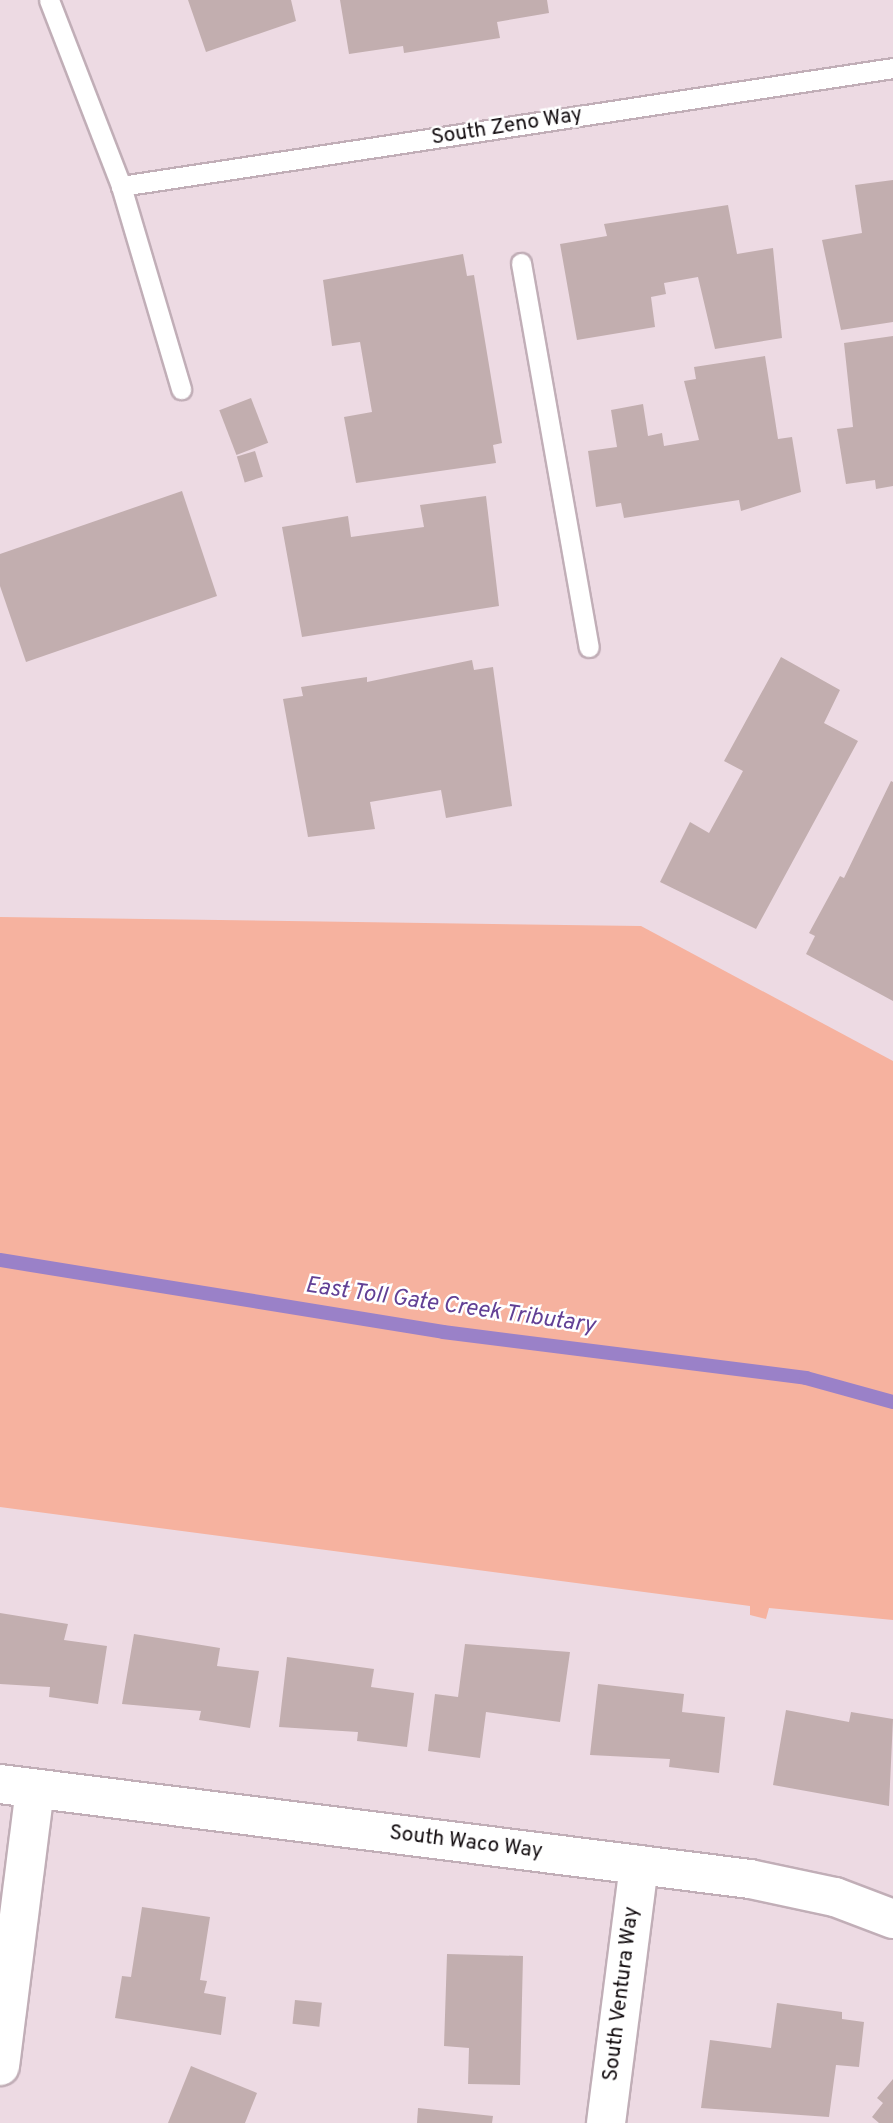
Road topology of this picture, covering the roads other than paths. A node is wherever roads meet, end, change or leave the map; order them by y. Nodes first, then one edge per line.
1 (49, 0) edge
2 (893, 68) edge
3 (121, 186) junction
4 (521, 263) dead end
5 (181, 389) dead end
6 (589, 647) dead end
7 (18, 1786) edge
8 (639, 1865) junction
9 (893, 1919) edge
10 (0, 2066) edge
11 (606, 2123) edge

1 - 3 lane
2 - 3 lane, South Zeno Way
3 - 5 lane
4 - 6 lane
7 - 8 street, South Waco Way
7 - 10 street, South Waco Way
8 - 9 street, South Waco Way
8 - 11 street, South Ventura Way

